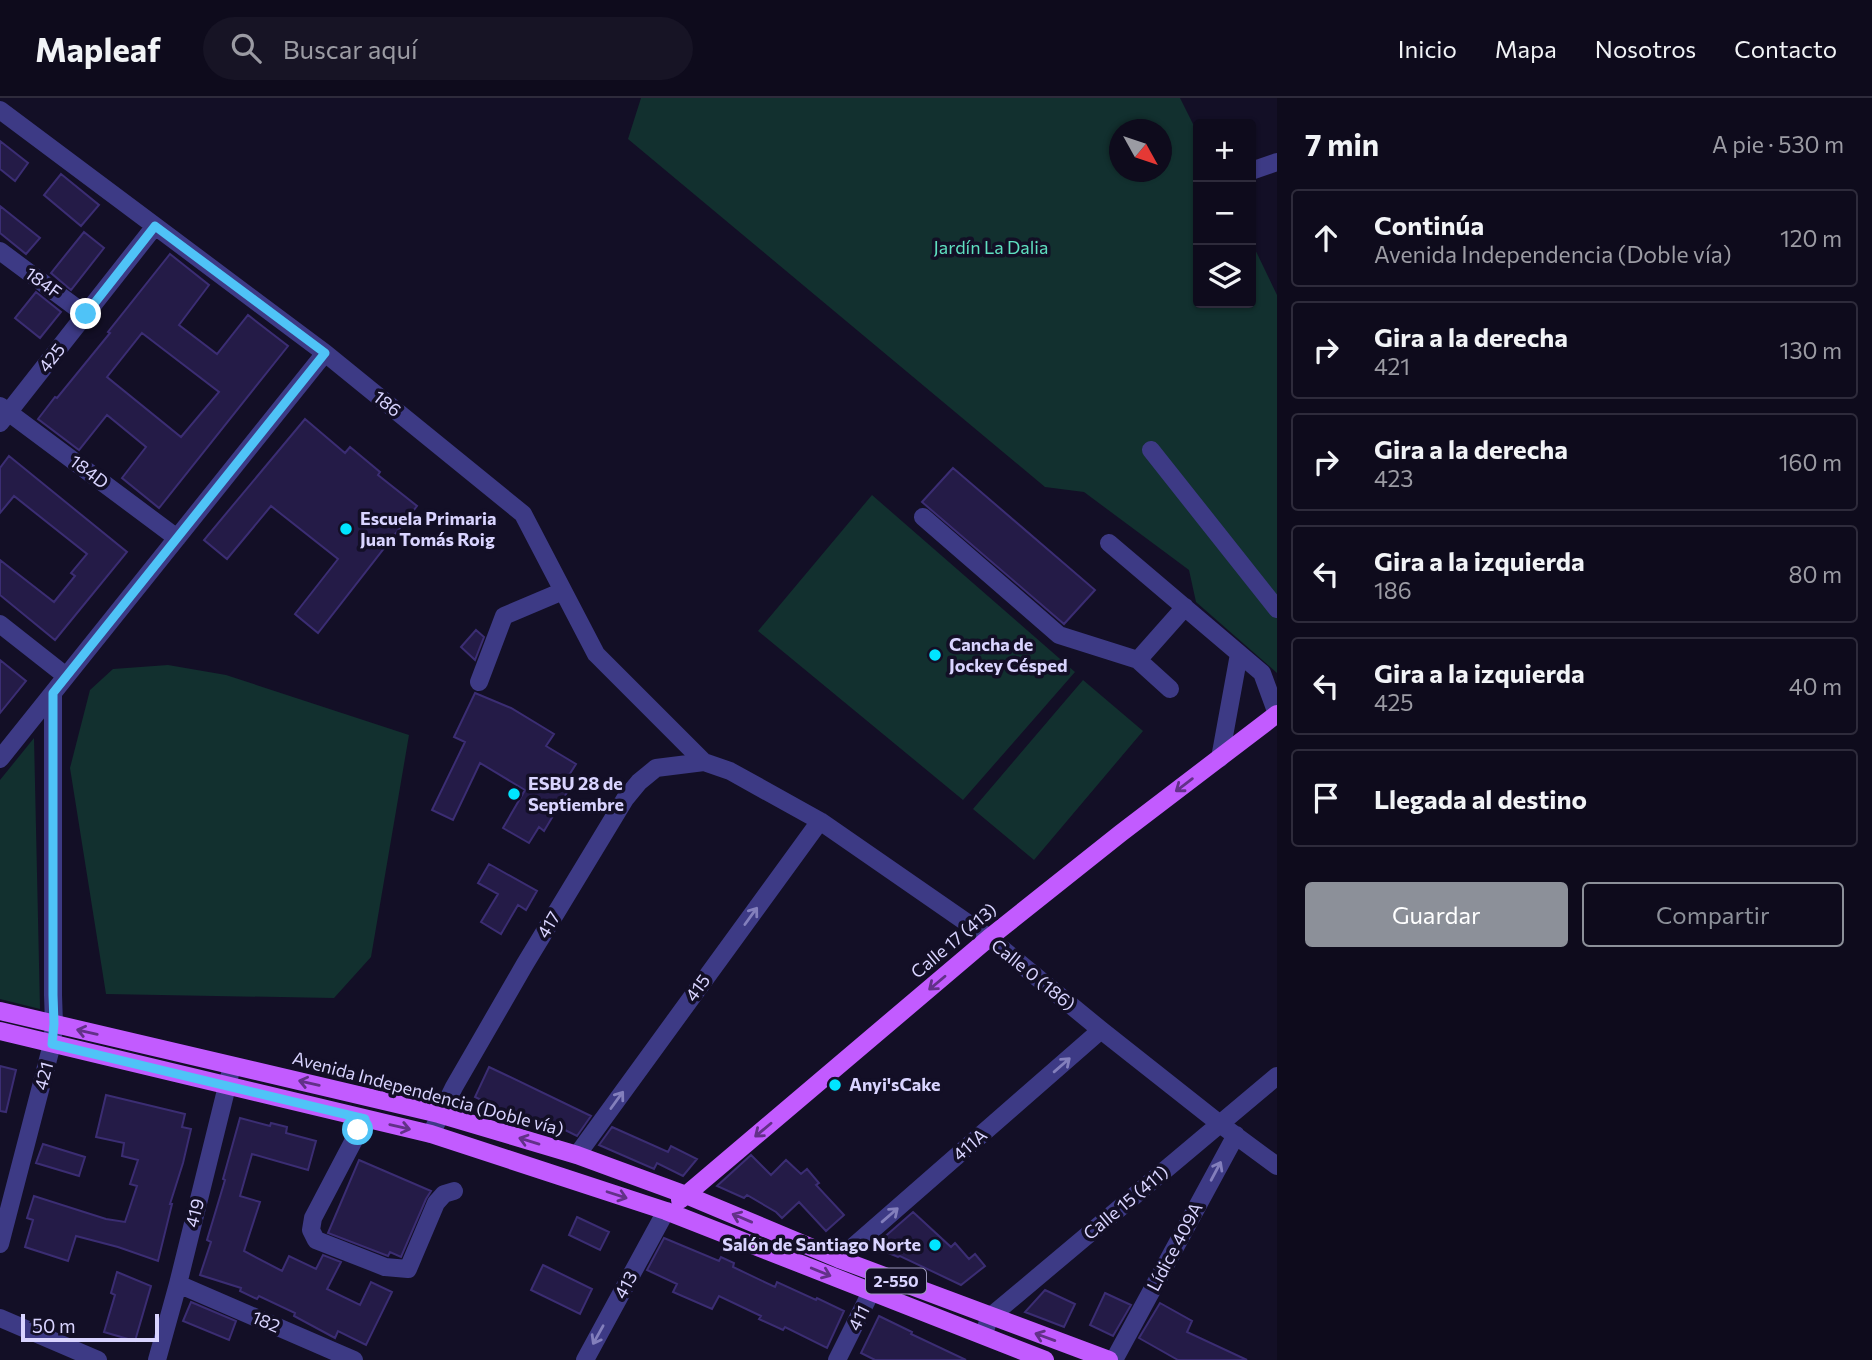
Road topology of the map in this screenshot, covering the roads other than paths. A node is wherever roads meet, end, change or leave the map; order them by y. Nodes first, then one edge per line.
1 (0, 110) edge
2 (1277, 162) edge
3 (1256, 169) edge
4 (155, 226) junction
5 (0, 251) edge
6 (86, 314) junction
7 (325, 353) junction
8 (3, 414) edge
9 (1151, 450) dead end
10 (923, 517) dead end
11 (177, 538) junction
12 (1109, 543) dead end
13 (563, 592) junction
14 (1185, 607) junction
15 (1277, 609) edge
16 (0, 624) edge
17 (1239, 654) junction
18 (1138, 660) junction
19 (66, 676) junction
20 (479, 682) dead end
21 (1170, 690) dead end
22 (53, 693) junction
23 (1277, 714) edge
24 (1220, 758) junction
25 (0, 759) edge
26 (704, 762) junction
27 (820, 821) junction
28 (989, 938) junction
29 (0, 1011) edge
30 (54, 1024) junction
31 (1101, 1030) junction
32 (0, 1031) edge
33 (52, 1044) junction
34 (232, 1066) junction
35 (1277, 1076) edge
36 (226, 1086) junction
37 (439, 1114) junction
38 (365, 1119) junction
39 (1220, 1124) junction
40 (431, 1135) junction
41 (1236, 1135) junction
42 (577, 1155) junction
43 (1277, 1166) edge
44 (454, 1191) dead end
45 (686, 1195) junction
46 (666, 1211) junction
47 (0, 1244) edge
48 (839, 1259) junction
49 (880, 1275) junction
50 (178, 1284) junction
51 (872, 1293) junction
52 (990, 1317) junction
53 (0, 1318) edge
54 (983, 1335) junction
55 (98, 1360) edge
56 (157, 1360) edge
57 (354, 1360) edge
58 (585, 1360) edge
59 (837, 1360) edge
60 (1045, 1360) edge
61 (1111, 1360) edge

1 - 4 street, 186
2 - 3 street
4 - 6 street, 425
4 - 7 street, 186
5 - 6 street, 184F
6 - 8 street, 425
7 - 11 street
7 - 13 street, 186
8 - 11 street, 184D
9 - 15 street
10 - 18 street
11 - 19 street
12 - 14 street
13 - 20 street
13 - 26 street, 186
14 - 17 street
14 - 18 street
16 - 19 street
17 - 23 street
17 - 24 street
18 - 21 street
19 - 22 street
22 - 25 street
22 - 30 street, 421
23 - 24 main road, Calle 17 (413)
24 -> 28 main road, Calle 17 (413)
26 - 27 street, Calle 0 (186)
26 - 37 street, 417
27 - 28 street, Calle 0 (186)
42 -> 27 street, 415
28 - 31 street, Calle 0 (186)
28 -> 45 main road, Calle 17 (413)
29 - 30 main road, Avenida Independencia (Doble vía) / 2-550
30 - 33 street, 421
34 -> 30 main road, Avenida Independencia (Doble vía) / 2-550
31 - 39 street, Calle 0 (186)
48 -> 31 street, 411A
32 - 33 main road, 2-550
33 - 36 main road, 2-550
33 - 47 street, 421
34 - 36 street, 419
37 -> 34 main road, Avenida Independencia (Doble vía) / 2-550
35 - 39 street, Calle 15 (411)
36 - 38 main road, 2-550
36 - 50 street, 419
37 - 40 street, 417
42 -> 37 main road, Avenida Independencia (Doble vía) / 2-550
38 -> 40 main road, 2-550
38 - 44 street
39 - 41 street, Calle 0 (186)
39 - 52 street, Calle 15 (411)
40 -> 46 main road, 2-550
41 - 43 street, Calle 0 (186)
61 -> 41 street, Lídice 409A
42 - 45 main road, Avenida Independencia (Doble vía) / 2-550
45 - 46 main road, Calle 17 (413)
48 -> 45 main road, Avenida Independencia (Doble vía) / 2-550
46 -> 51 main road, 2-550
46 -> 58 street, 413
48 - 49 main road, Avenida Independencia (Doble vía) / 2-550
49 - 51 street, 411
49 - 52 main road, Avenida Independencia (Doble vía) / 2-550
50 - 56 street, 419
50 - 57 street, 182
51 - 54 main road, 2-550
51 - 59 street, 411
52 - 54 street, Calle 15 (411)
61 -> 52 main road, Avenida Independencia (Doble vía) / 2-550
53 - 55 street
54 - 60 main road, 2-550

